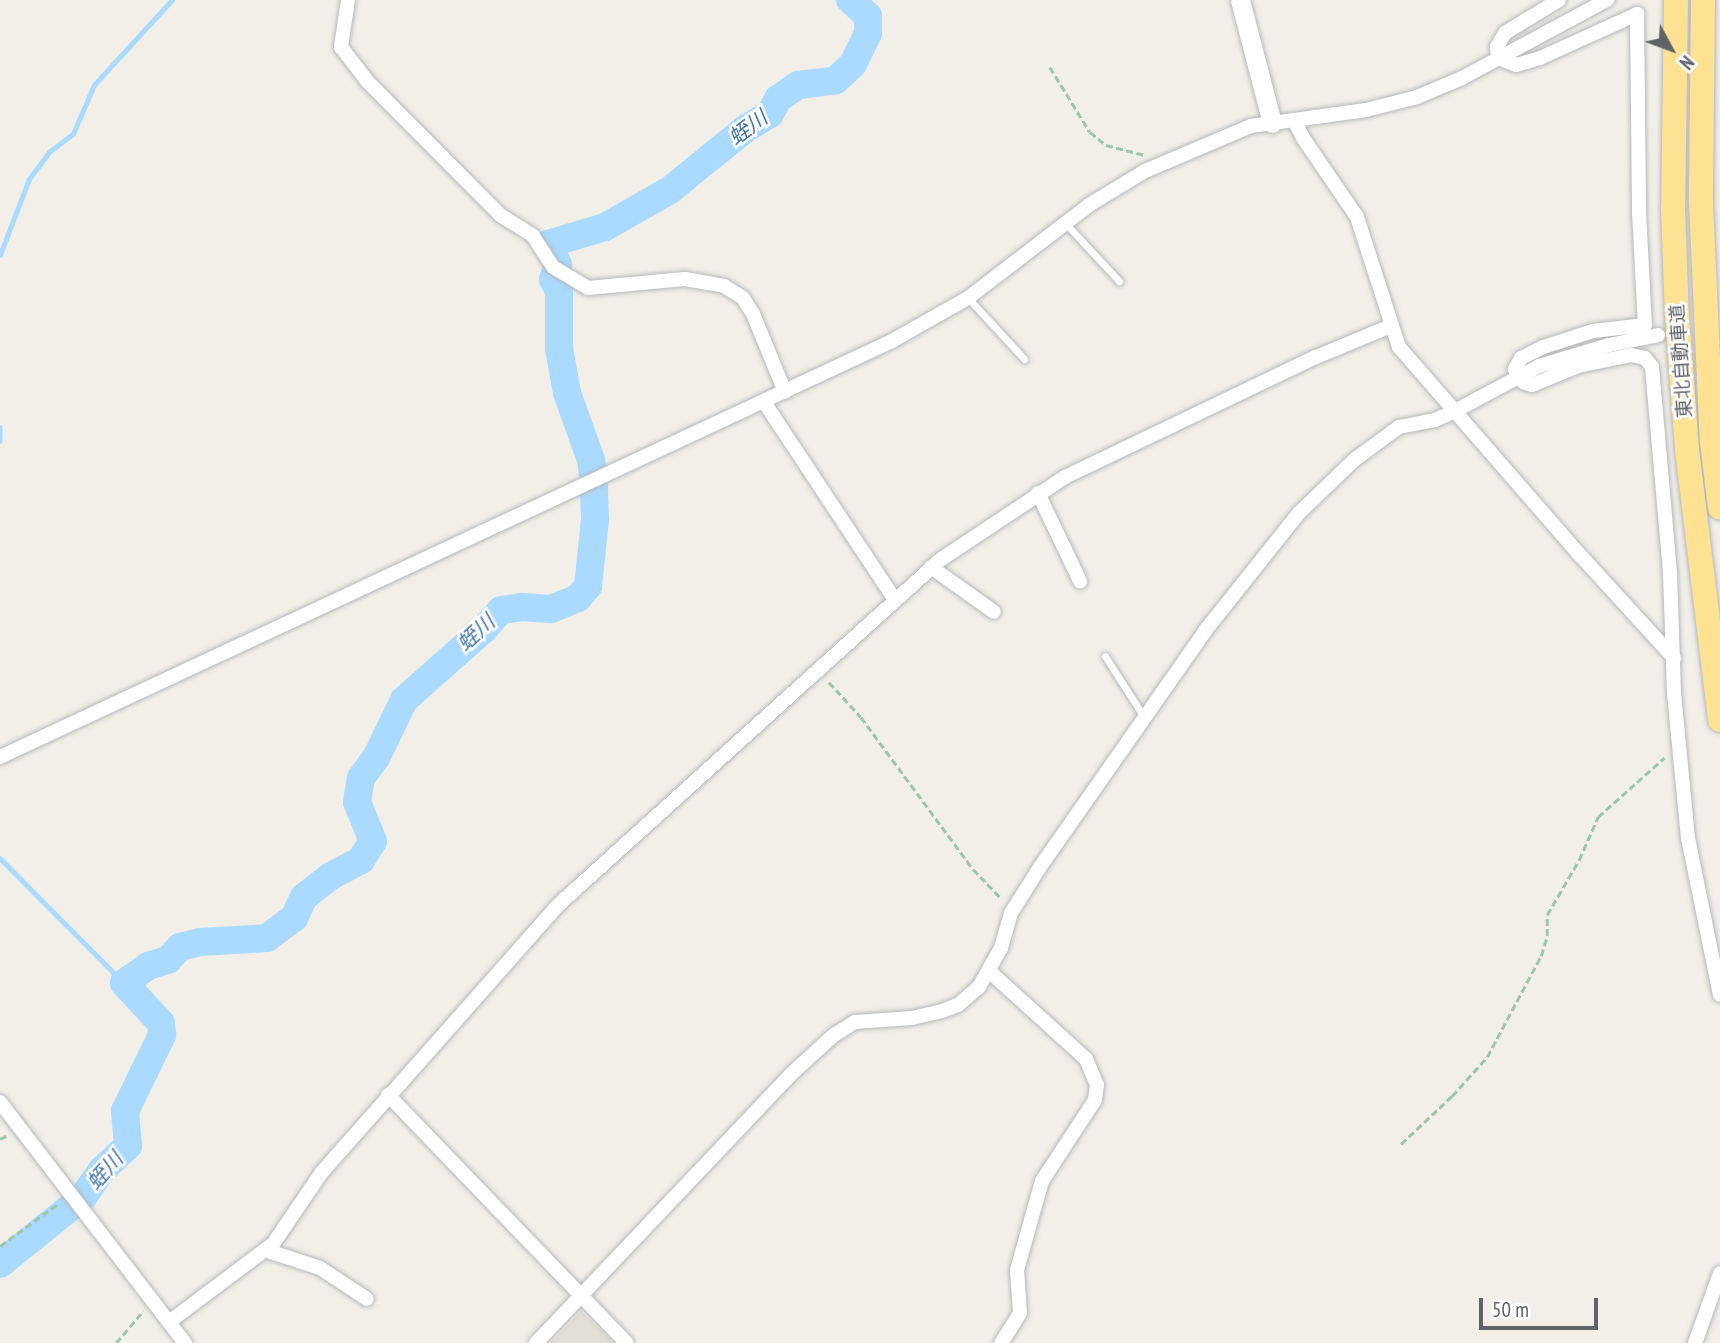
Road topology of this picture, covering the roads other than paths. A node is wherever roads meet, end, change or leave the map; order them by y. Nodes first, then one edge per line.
1 (348, 0) edge
2 (1240, 0) edge
3 (1559, 0) edge
4 (1607, 0) edge
5 (1676, 0) edge
6 (1703, 0) edge
7 (1498, 58) junction
8 (1294, 120) junction
9 (1272, 123) junction
10 (1066, 224) junction
11 (1119, 281) dead end
12 (968, 298) junction
13 (1391, 326) junction
14 (1658, 335) dead end
15 (1024, 359) dead end
16 (1518, 376) junction
17 (785, 392) junction
18 (764, 402) junction
19 (1453, 412) junction
20 (1038, 493) junction
21 (1720, 508) edge
22 (932, 568) junction
23 (1080, 581) dead end
24 (895, 600) junction
25 (994, 612) dead end
26 (1105, 656) dead end
27 (1674, 658) junction
28 (1144, 718) junction
29 (1720, 720) edge
30 (0, 757) edge
31 (989, 971) junction
32 (1720, 995) edge
33 (388, 1095) junction
34 (0, 1102) edge
35 (265, 1250) junction
36 (1720, 1273) edge
37 (581, 1296) junction
38 (367, 1299) dead end
39 (169, 1322) junction
40 (185, 1343) edge
41 (536, 1343) edge
42 (627, 1343) edge
43 (1001, 1343) edge
44 (1695, 1343) edge

1 - 17 street
2 - 9 street
3 - 7 street
4 - 7 street
5 - 29 highway, 東北自動車道
6 - 21 highway, 東北自動車道
7 - 8 street
7 - 16 street
8 - 9 street
8 - 13 street
9 - 10 street
10 - 11 lane
10 - 12 street
12 - 15 lane
12 - 17 street
13 - 19 street
13 - 20 street
14 - 16 street
16 - 19 street
16 - 27 street
17 - 18 street
18 - 24 street
18 - 30 street
19 - 27 street
19 - 28 street
20 - 22 street
20 - 23 street
22 - 24 street
22 - 25 street
24 - 33 street
26 - 28 lane
27 - 32 street
28 - 31 street
31 - 37 street
31 - 43 street
33 - 35 street
33 - 37 street
34 - 39 street
35 - 38 street
35 - 39 street
36 - 44 street
37 - 41 street
37 - 42 street
39 - 40 street

